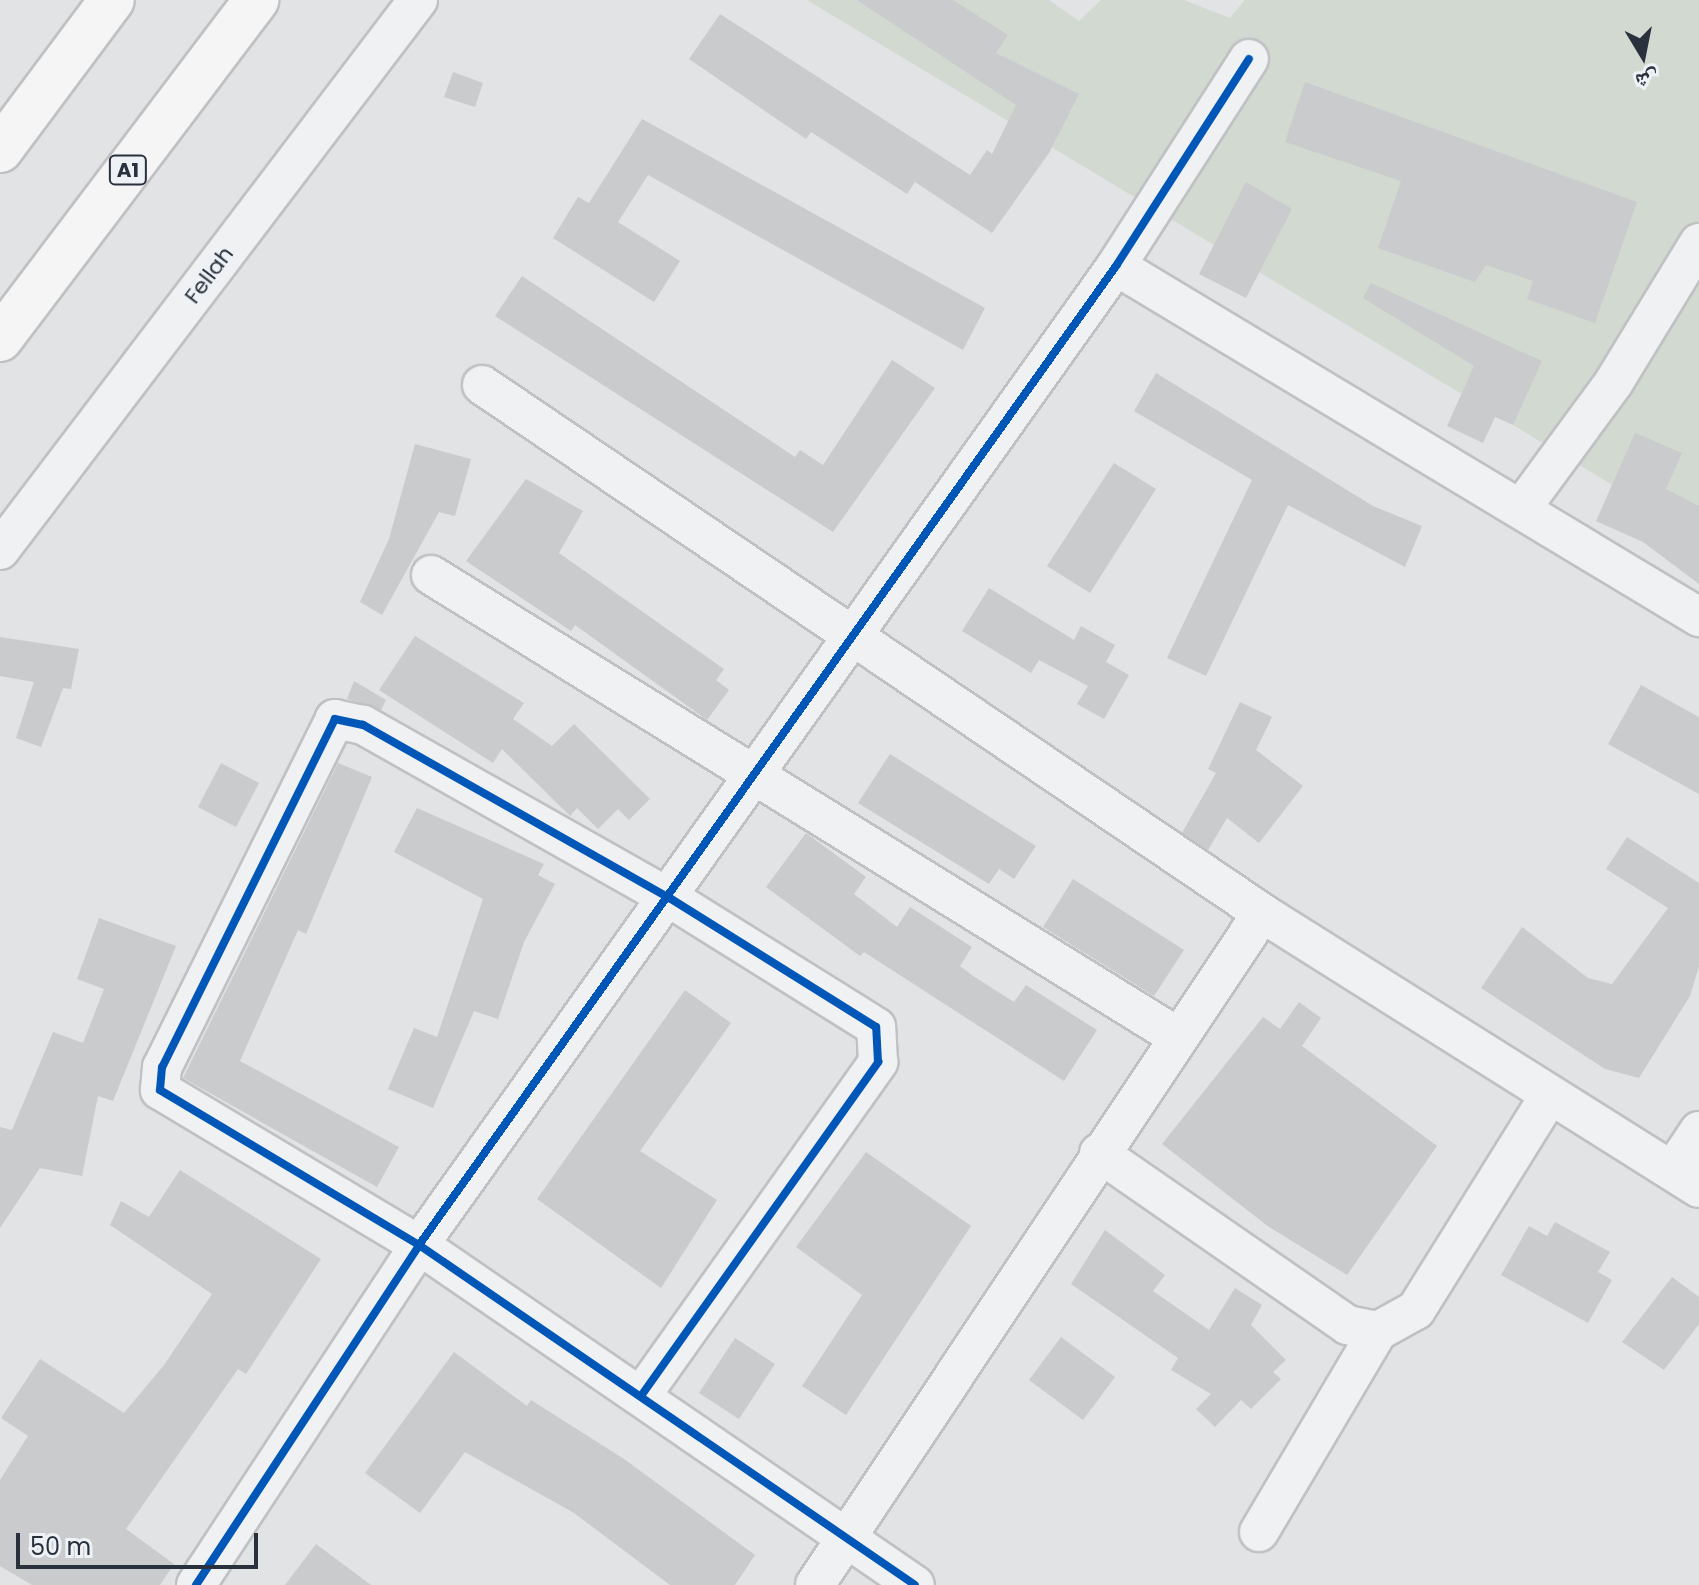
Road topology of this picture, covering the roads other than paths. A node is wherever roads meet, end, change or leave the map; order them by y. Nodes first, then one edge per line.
1 (112, 0) edge
2 (256, 0) edge
3 (418, 0) edge
4 (1249, 59) dead end
5 (0, 150) edge
6 (1699, 243) edge
7 (1116, 266) junction
8 (0, 339) edge
9 (482, 385) dead end
10 (1523, 506) junction
11 (0, 550) edge
12 (431, 575) dead end
13 (1699, 617) edge
14 (849, 639) junction
15 (755, 771) junction
16 (671, 899) junction
17 (1262, 913) junction
18 (1178, 1037) junction
19 (1550, 1095) junction
20 (1699, 1131) edge
21 (1099, 1153) junction
22 (1686, 1179) edge
23 (419, 1245) junction
24 (1378, 1331) junction
25 (641, 1396) junction
26 (1259, 1532) dead end
27 (851, 1537) junction
28 (196, 1585) edge
29 (815, 1585) edge
30 (915, 1585) edge

1 - 5 highway
2 - 8 highway, A1
3 - 11 street, Fellah
4 - 7 street
6 - 10 street
7 - 10 street
7 - 14 street
9 - 14 street
10 - 13 street
12 - 15 street
14 - 15 street
14 - 17 street
15 - 16 street
15 - 18 street
16 - 23 street
16 - 23 street
16 - 25 street
17 - 18 street
17 - 19 street
18 - 21 street
19 - 22 street
19 - 24 street
20 - 22 street
21 - 24 street
21 - 27 street
23 - 25 street
23 - 28 street
24 - 26 street
25 - 27 street
27 - 29 street
27 - 30 street

